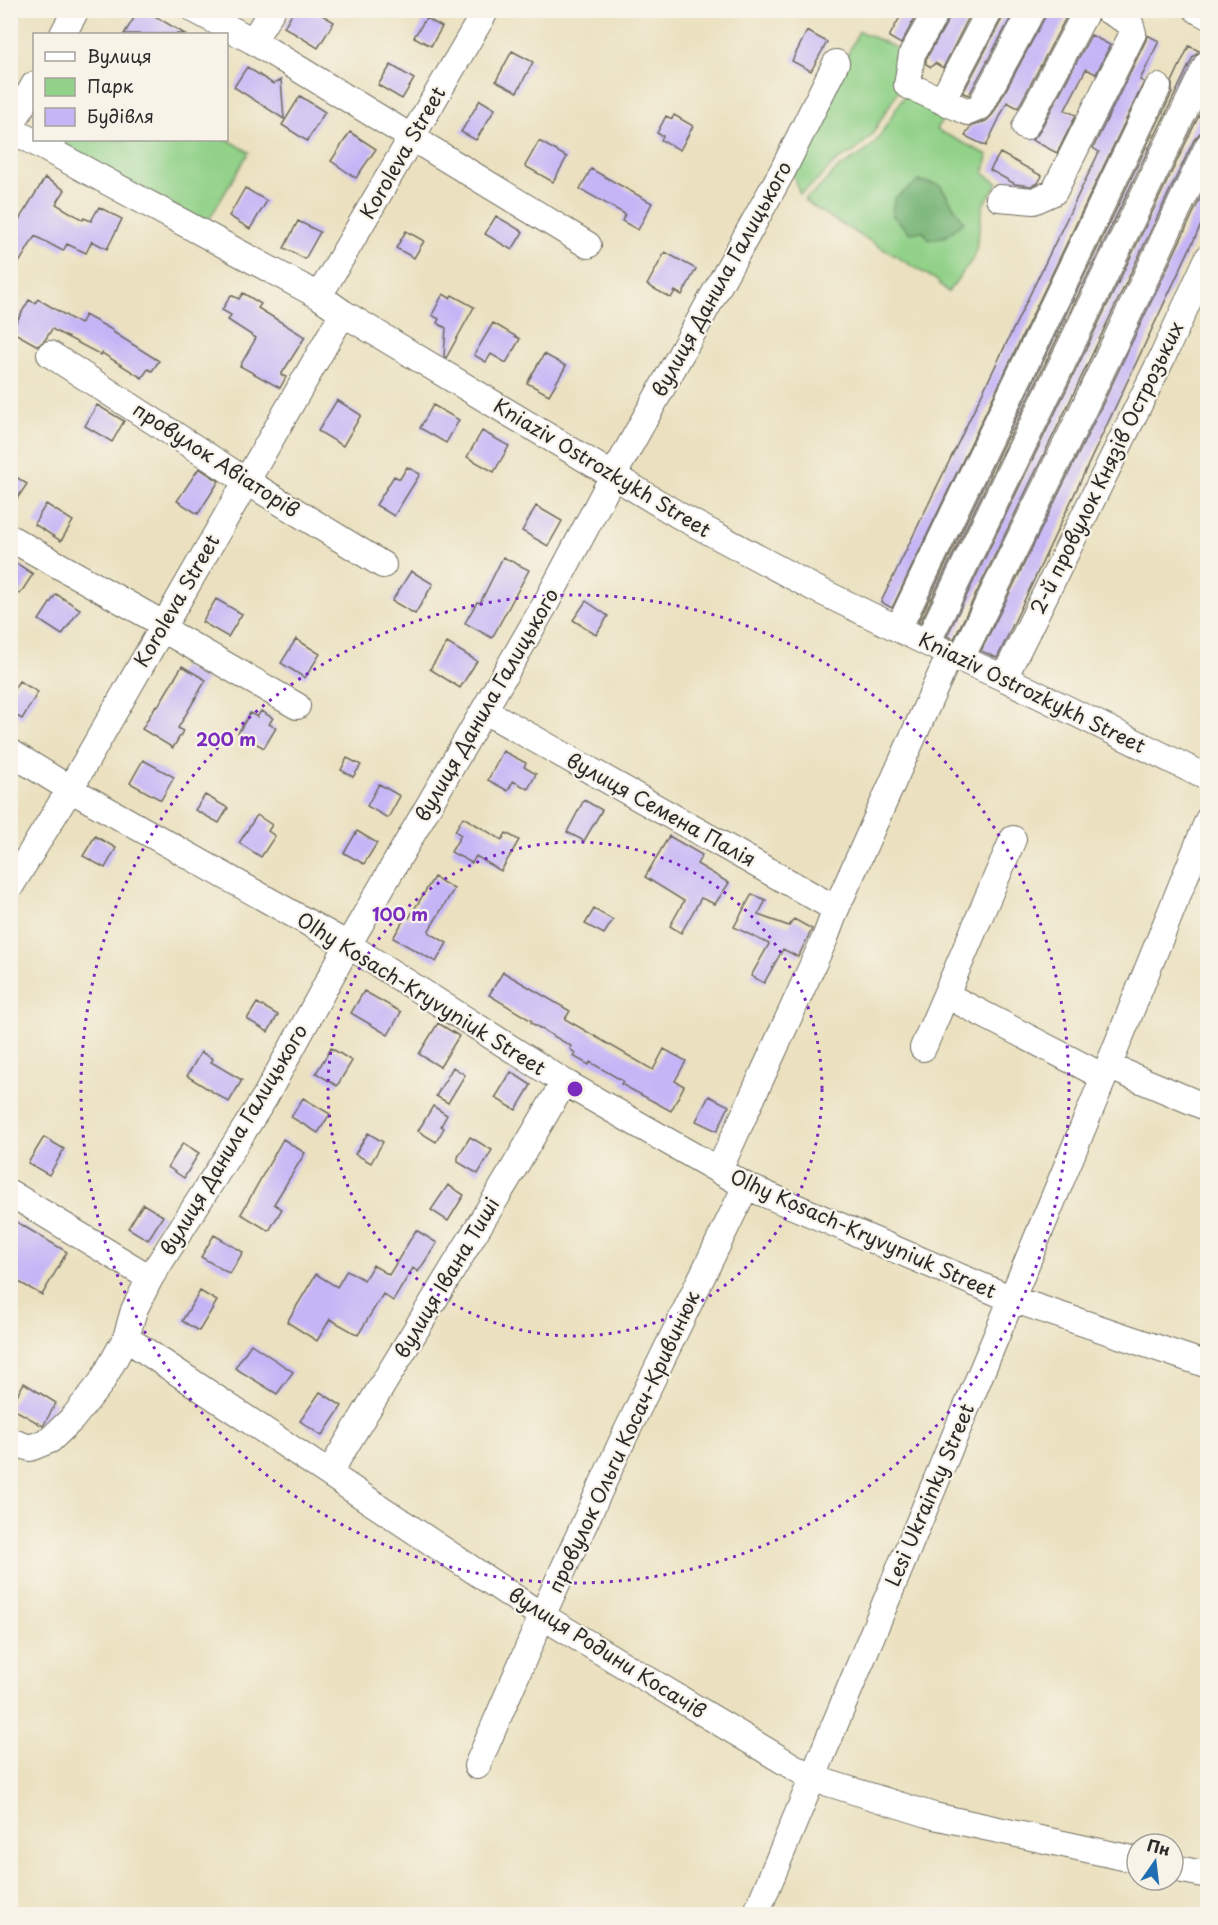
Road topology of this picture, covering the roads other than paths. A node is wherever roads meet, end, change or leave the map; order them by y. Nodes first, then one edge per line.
1 (76, 10) edge
2 (195, 10) edge
3 (272, 10) edge
4 (486, 10) edge
5 (937, 10) edge
6 (1032, 10) edge
7 (1087, 10) edge
8 (1107, 10) edge
9 (1197, 10) edge
10 (1208, 16) edge
11 (985, 20) edge
12 (64, 33) edge
13 (253, 41) junction
14 (1013, 46) junction
15 (836, 63) dead end
16 (1207, 64) edge
17 (33, 87) edge
18 (1158, 87) dead end
19 (942, 101) junction
20 (1025, 127) dead end
21 (10, 129) edge
22 (412, 138) junction
23 (1208, 146) edge
24 (999, 198) dead end
25 (588, 244) dead end
26 (1208, 258) edge
27 (320, 296) junction
28 (343, 313) junction
29 (50, 354) dead end
30 (614, 476) junction
31 (246, 482) junction
32 (10, 538) edge
33 (383, 565) dead end
34 (162, 626) junction
35 (898, 629) junction
36 (927, 643) junction
37 (955, 656) junction
38 (1004, 678) junction
39 (297, 706) dead end
40 (485, 711) junction
41 (10, 752) edge
42 (1208, 778) edge
43 (70, 789) junction
44 (1208, 820) edge
45 (1013, 839) dead end
46 (10, 887) edge
47 (836, 909) junction
48 (348, 945) junction
49 (946, 995) junction
50 (923, 1048) dead end
51 (1106, 1071) junction
52 (564, 1082) junction
53 (1208, 1108) edge
54 (719, 1170) junction
55 (746, 1186) junction
56 (10, 1193) edge
57 (150, 1278) junction
58 (1012, 1299) junction
59 (126, 1338) junction
60 (1208, 1365) edge
61 (10, 1441) edge
62 (329, 1473) junction
63 (542, 1616) junction
64 (477, 1766) dead end
65 (812, 1778) junction
66 (1125, 1857) edge
67 (1185, 1870) edge
68 (1208, 1875) edge
69 (756, 1914) edge

1 - 12 street
2 - 13 street
3 - 13 street
4 - 22 street, Koroleva Street
5 - 19 street
6 - 14 street
7 - 20 street
8 - 24 street
9 - 10 street
11 - 14 street
11 - 19 street
13 - 22 street
14 - 19 street
15 - 30 street, вулиця Данила Галицького
16 - 36 street
17 - 21 street
18 - 35 street
21 - 27 street, Kniaziv Ostrozkykh Street
22 - 25 street
22 - 27 street, Koroleva Street
23 - 37 street
26 - 38 street, 2-й провулок Князів Острозьких
27 - 28 street, Kniaziv Ostrozkykh Street
28 - 30 street, Kniaziv Ostrozkykh Street
28 - 31 street, Koroleva Street
29 - 31 street, провулок Авіаторів
30 - 35 street, Kniaziv Ostrozkykh Street
30 - 40 street, вулиця Данила Галицького
31 - 33 street, провулок Авіаторів
31 - 34 street, Koroleva Street
32 - 34 street
34 - 39 street
34 - 43 street, Koroleva Street
35 - 36 street, Kniaziv Ostrozkykh Street
36 - 37 street, Kniaziv Ostrozkykh Street
37 - 38 street, Kniaziv Ostrozkykh Street
37 - 47 street
38 - 42 street, Kniaziv Ostrozkykh Street
40 - 47 street, вулиця Семена Палія
40 - 48 street, вулиця Данила Галицького
41 - 43 street, Olhy Kosach-Kryvyniuk Street
43 - 46 street, Koroleva Street
43 - 48 street, Olhy Kosach-Kryvyniuk Street
44 - 51 street, Lesi Ukrainky Street
45 - 49 street
47 - 54 street
48 - 52 street, Olhy Kosach-Kryvyniuk Street
48 - 57 street, вулиця Данила Галицького
49 - 50 street
49 - 51 street
51 - 53 street
51 - 58 street, Lesi Ukrainky Street
52 - 54 street, Olhy Kosach-Kryvyniuk Street
52 - 62 street, вулиця Івана Тиші
54 - 55 street, Olhy Kosach-Kryvyniuk Street
55 - 58 street, Olhy Kosach-Kryvyniuk Street
55 - 63 street, провулок Ольги Косач-Кривинюк
56 - 57 street
57 - 59 street, вулиця Данила Галицького
58 - 60 street, Olhy Kosach-Kryvyniuk Street
58 - 65 street, Lesi Ukrainky Street
59 - 61 street, вулиця Данила Галицького
59 - 62 street, вулиця Родини Косачів
62 - 63 street, вулиця Родини Косачів
63 - 64 street, провулок Ольги Косач-Кривинюк
63 - 65 street, вулиця Родини Косачів
65 - 66 street, вулиця Родини Косачів
65 - 69 street, Lesi Ukrainky Street
67 - 68 street

